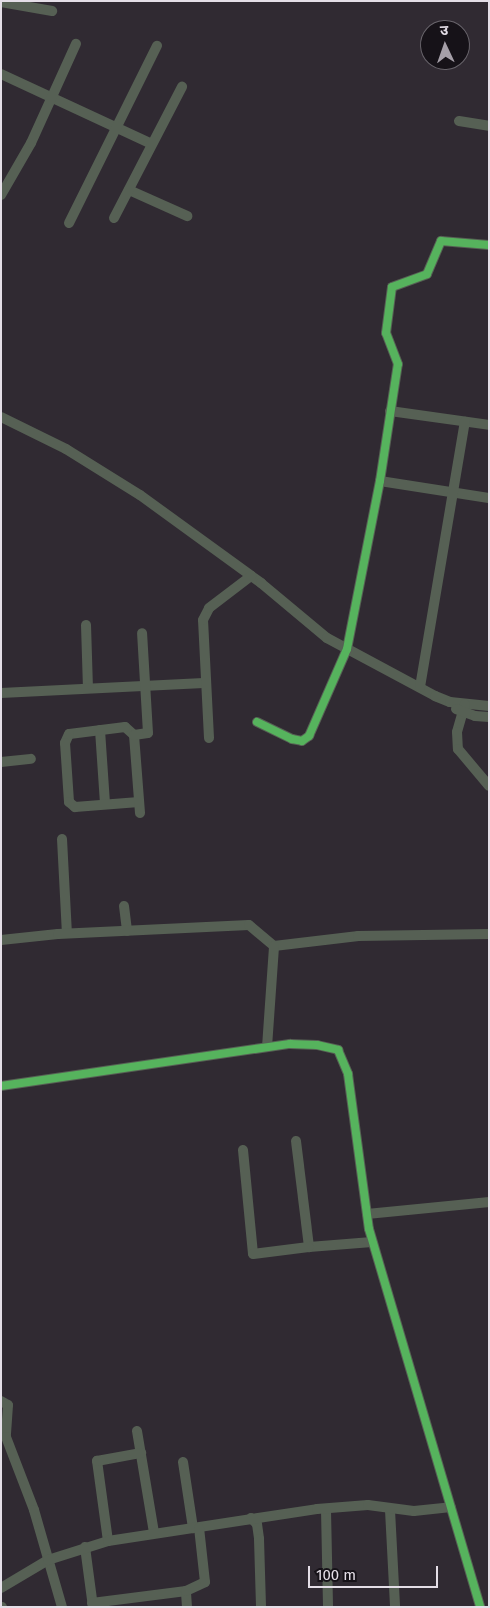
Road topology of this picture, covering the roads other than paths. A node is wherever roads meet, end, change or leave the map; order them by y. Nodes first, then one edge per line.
1 (1, 2) edge
2 (52, 11) dead end
3 (76, 44) dead end
4 (157, 46) dead end
5 (1, 74) edge
6 (182, 86) dead end
7 (52, 99) junction
8 (459, 121) dead end
9 (489, 126) edge
10 (117, 128) junction
11 (152, 144) junction
12 (129, 190) junction
13 (1, 195) edge
14 (187, 216) dead end
15 (114, 218) dead end
16 (69, 224) dead end
17 (489, 245) edge
18 (390, 411) junction
19 (1, 417) edge
20 (465, 422) junction
21 (489, 425) edge
22 (380, 481) junction
23 (452, 492) junction
24 (489, 498) edge
25 (251, 576) junction
26 (86, 625) dead end
27 (142, 633) dead end
28 (347, 649) junction
29 (204, 683) junction
30 (145, 685) junction
31 (420, 687) junction
32 (88, 688) junction
33 (1, 694) edge
34 (489, 706) edge
35 (464, 708) junction
36 (489, 717) edge
37 (257, 722) dead end
38 (100, 730) junction
39 (134, 734) junction
40 (208, 738) dead end
41 (31, 759) dead end
42 (1, 762) edge
43 (489, 786) edge
44 (139, 802) junction
45 (105, 804) junction
46 (140, 813) dead end
47 (62, 839) dead end
48 (124, 906) dead end
49 (127, 931) junction
50 (68, 933) junction
51 (489, 934) edge
52 (1, 940) edge
53 (274, 946) junction
54 (267, 1047) junction
55 (1, 1086) edge
56 (296, 1141) dead end
57 (242, 1150) dead end
58 (489, 1202) edge
59 (367, 1214) junction
60 (372, 1242) junction
61 (309, 1247) junction
62 (1, 1401) edge
63 (137, 1431) dead end
64 (141, 1453) junction
65 (182, 1462) dead end
66 (451, 1507) junction
67 (326, 1510) junction
68 (390, 1510) junction
69 (252, 1518) junction
70 (196, 1528) junction
71 (154, 1533) junction
72 (108, 1540) junction
73 (85, 1547) junction
74 (48, 1560) junction
75 (1, 1588) edge
76 (186, 1591) junction
77 (93, 1605) edge
78 (62, 1607) edge
79 (188, 1607) edge
80 (261, 1607) edge
81 (328, 1607) edge
82 (395, 1607) edge
83 (480, 1607) edge

1 - 2 street
3 - 7 street
4 - 10 street
5 - 7 street
6 - 11 street
7 - 10 street
7 - 13 street
8 - 9 street
10 - 11 street
10 - 16 street
11 - 12 street
12 - 14 street
12 - 15 street
17 - 18 street
18 - 20 street
18 - 22 street
19 - 25 street
20 - 21 street
20 - 23 street
22 - 23 street
22 - 28 street
23 - 24 street
23 - 31 street
25 - 28 street
25 - 29 street
26 - 32 street
27 - 30 street
28 - 31 street
28 - 37 street
29 - 30 street
29 - 40 street
30 - 32 street
30 - 39 street
31 - 35 street
32 - 33 street
34 - 35 street
35 - 36 street
35 - 43 street
38 - 39 street
38 - 45 street
38 - 45 street
39 - 44 street
41 - 42 street
44 - 45 street
44 - 46 street
47 - 50 street
48 - 49 street
49 - 50 street
49 - 53 street
50 - 52 street
51 - 53 street
53 - 54 street
54 - 55 street
54 - 59 street
56 - 61 street
57 - 61 street
58 - 59 street
59 - 60 street
60 - 61 street
60 - 66 street
62 - 74 street
63 - 64 street
64 - 71 street
64 - 72 street
65 - 70 street
66 - 68 street
66 - 83 street
67 - 68 street
67 - 69 street
67 - 81 street
68 - 82 street
69 - 70 street
69 - 80 street
70 - 71 street
70 - 76 street
71 - 72 street
72 - 73 street
73 - 74 street
73 - 77 street
74 - 75 street
74 - 78 street
76 - 77 street
76 - 79 street

